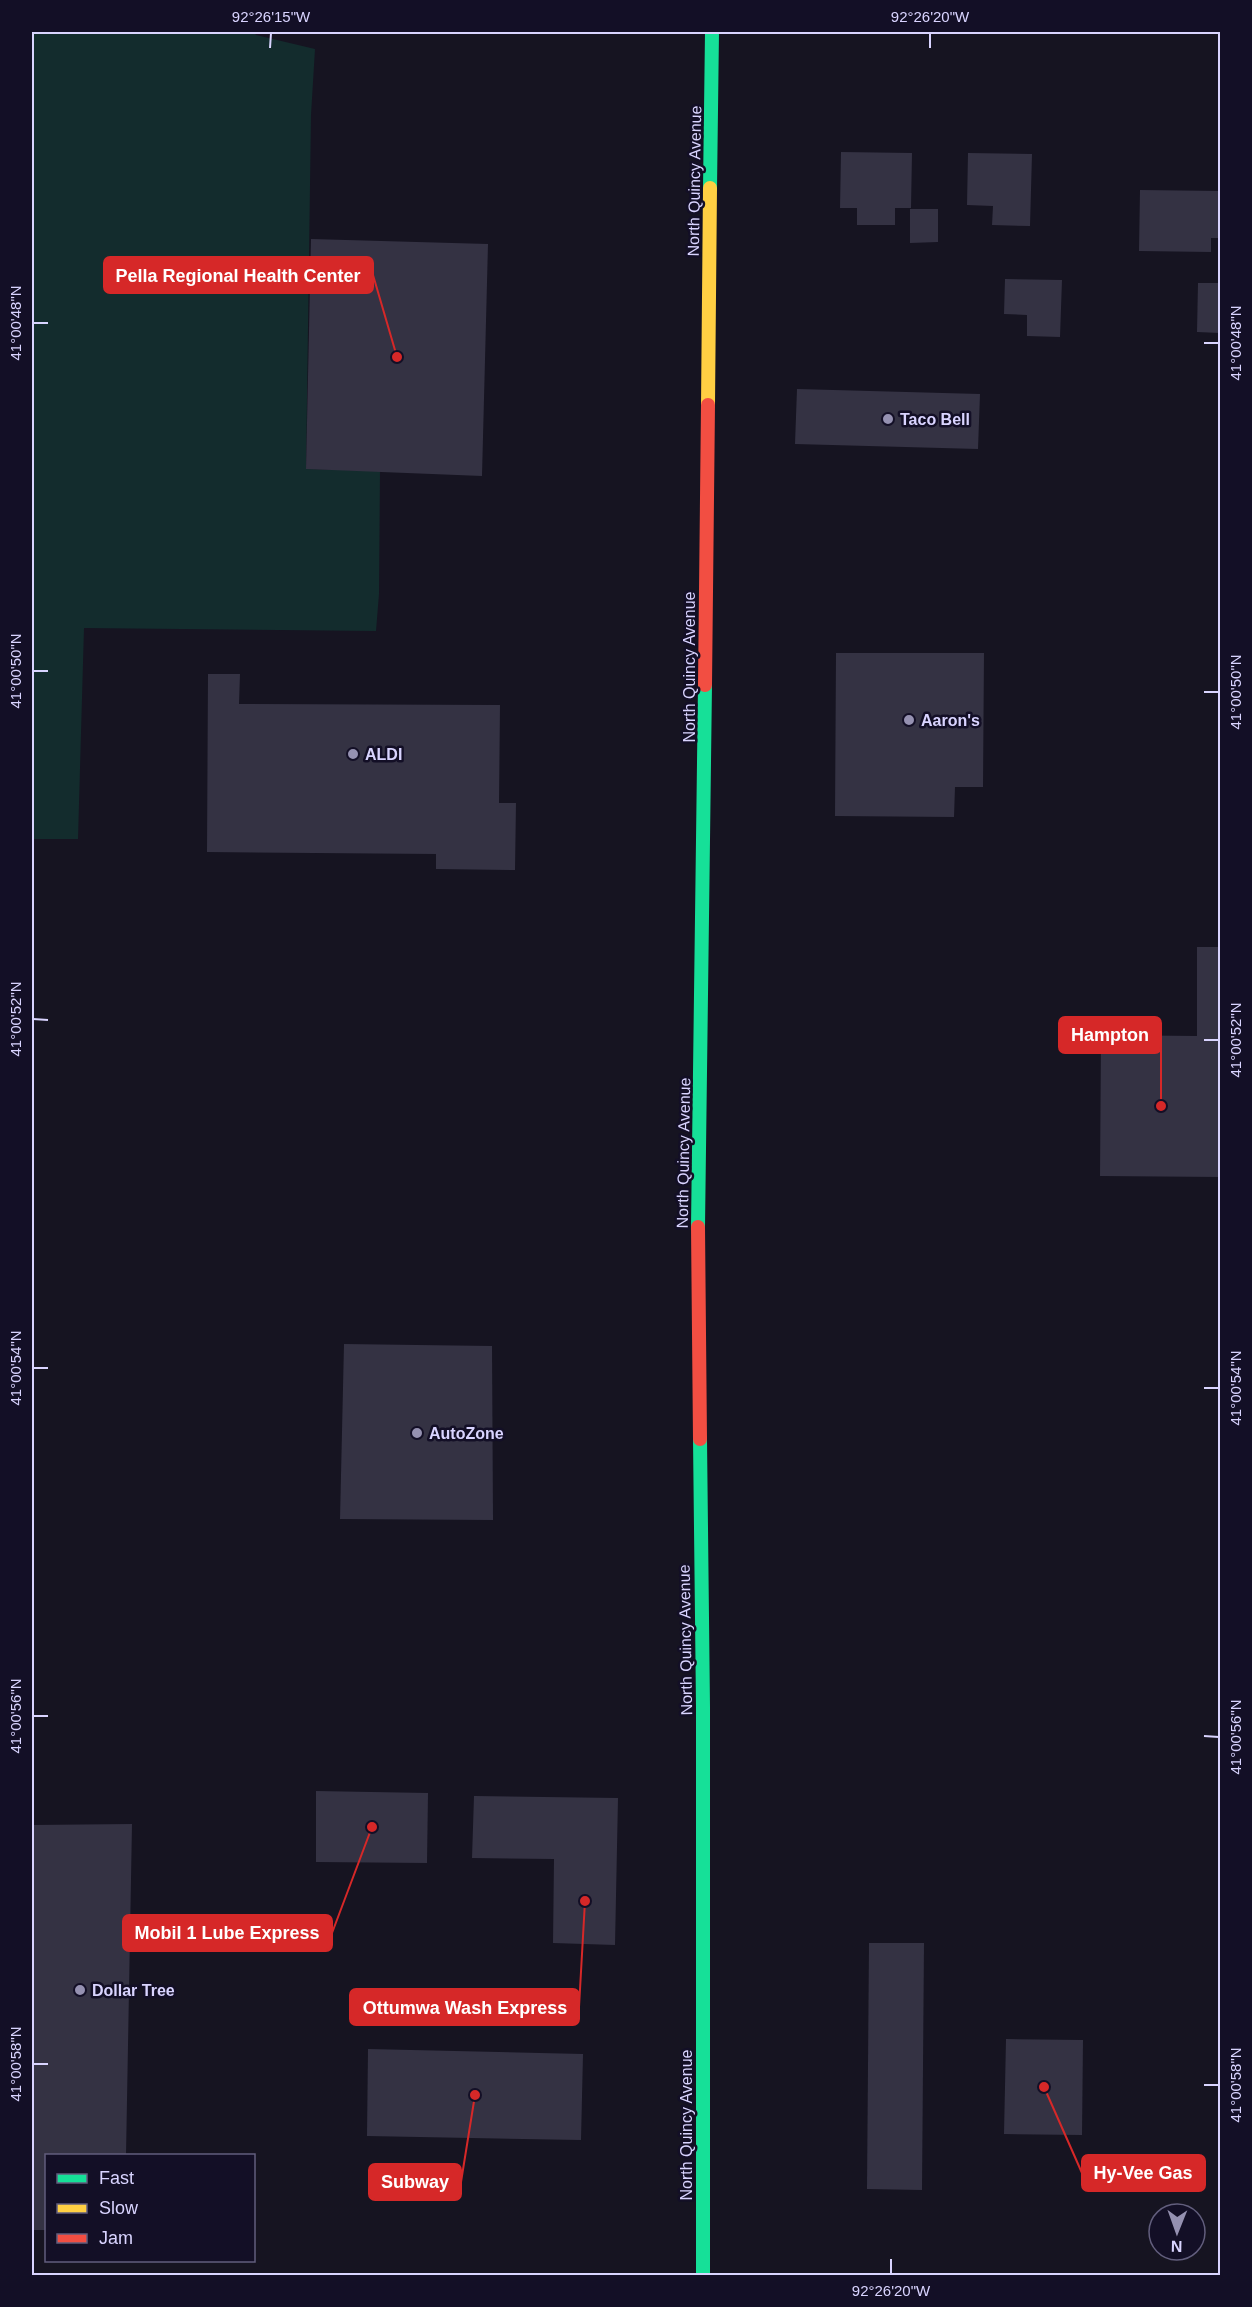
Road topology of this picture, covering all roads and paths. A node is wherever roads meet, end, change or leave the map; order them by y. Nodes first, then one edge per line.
1 (712, 32) edge
2 (703, 2276) edge

1 - 2 main road, North Quincy Avenue

